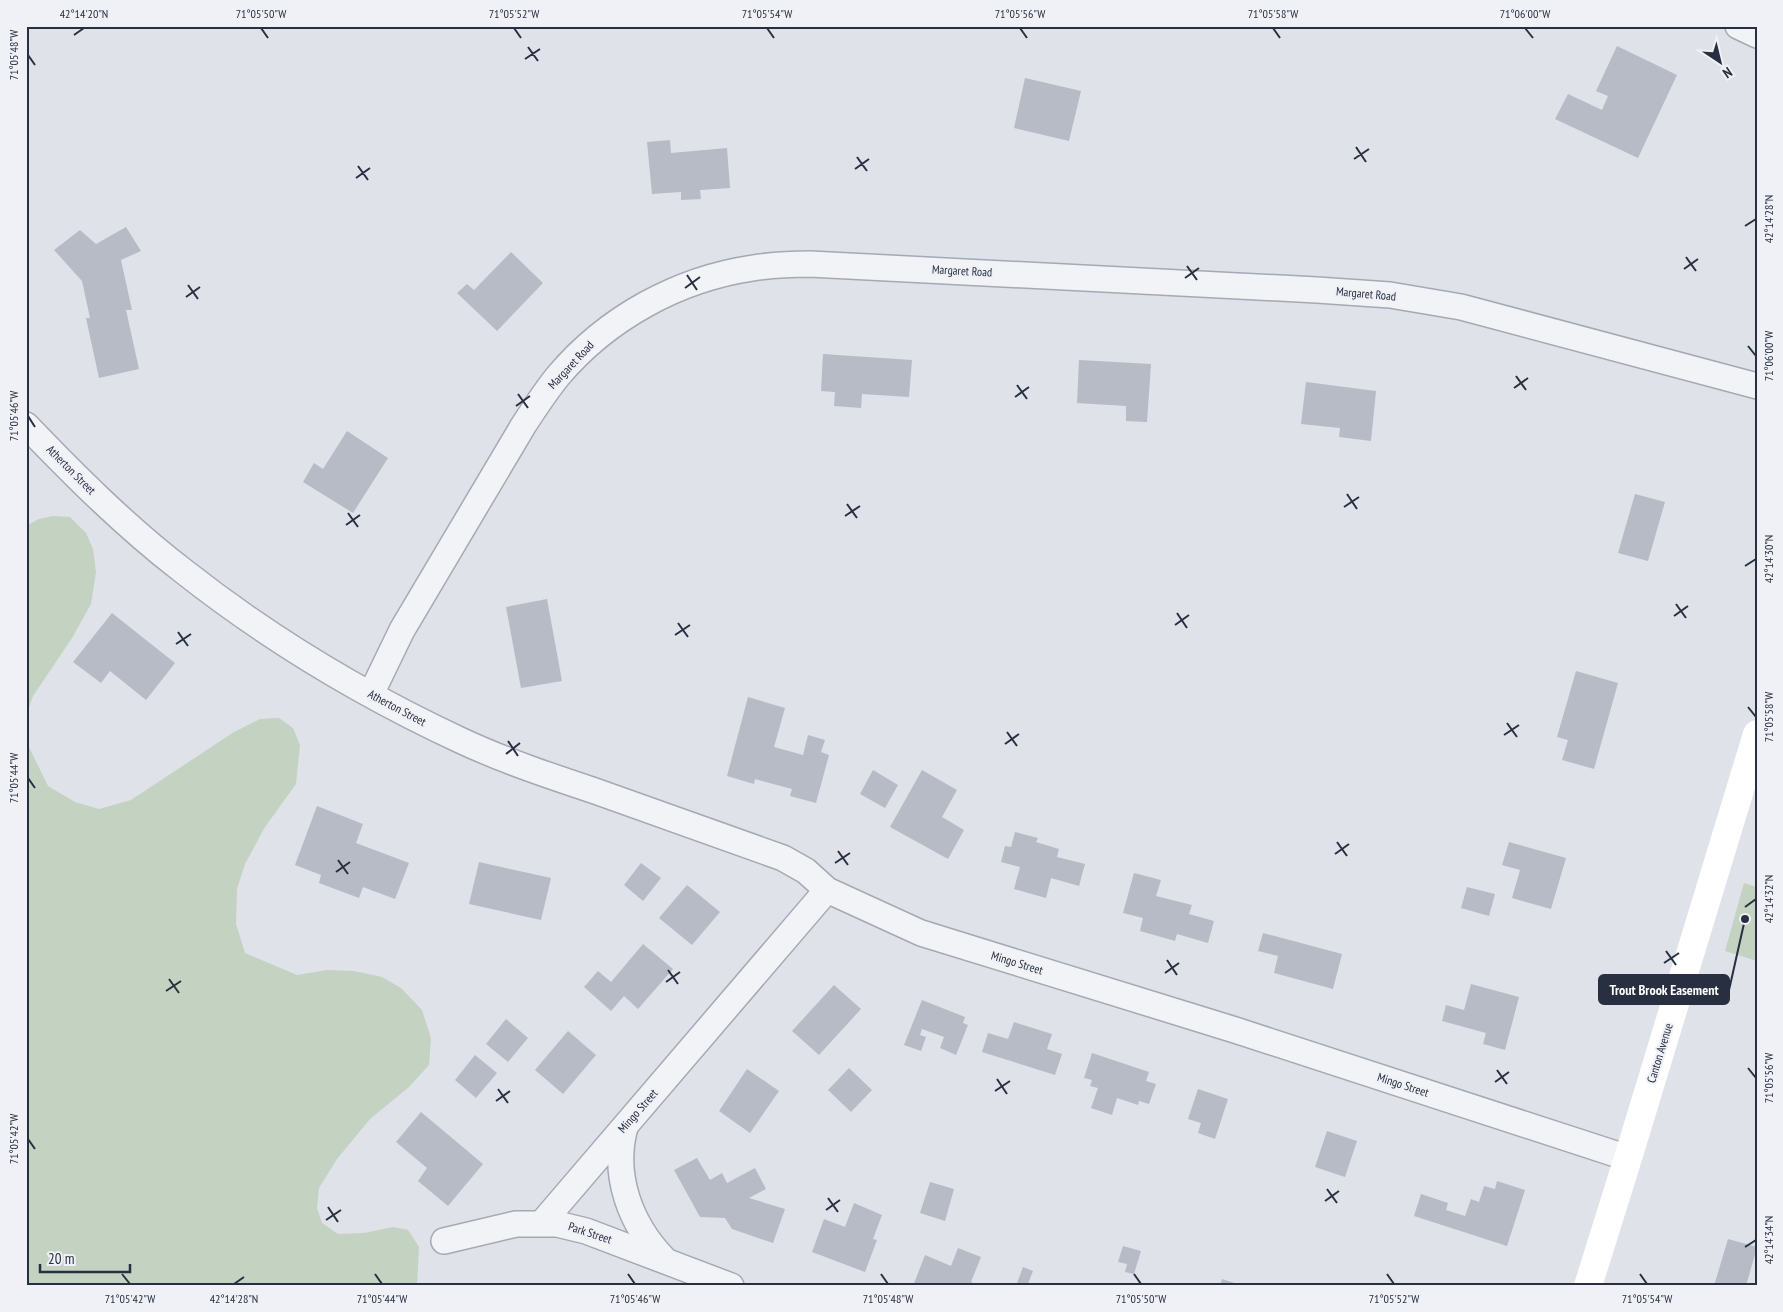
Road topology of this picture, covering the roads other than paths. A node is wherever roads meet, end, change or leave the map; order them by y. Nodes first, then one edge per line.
1 (1738, 26) edge
2 (1757, 35) edge
3 (1757, 386) edge
4 (26, 424) edge
5 (371, 694) junction
6 (1757, 734) edge
7 (827, 890) junction
8 (625, 1126) junction
9 (1628, 1158) junction
10 (542, 1223) junction
11 (444, 1242) dead end
12 (666, 1261) junction
13 (731, 1286) edge
14 (1588, 1286) edge

1 - 2 street
3 - 5 street, Margaret Road
4 - 5 street, Atherton Street
5 - 7 street, Atherton Street
6 - 9 main road, Canton Avenue
7 - 8 street, Mingo Street
7 - 9 street, Mingo Street
8 - 10 street, Mingo Street
8 - 12 street
9 - 14 main road, Canton Avenue
10 - 11 street, Park Street
10 - 12 street, Park Street
12 - 13 street, Park Street

